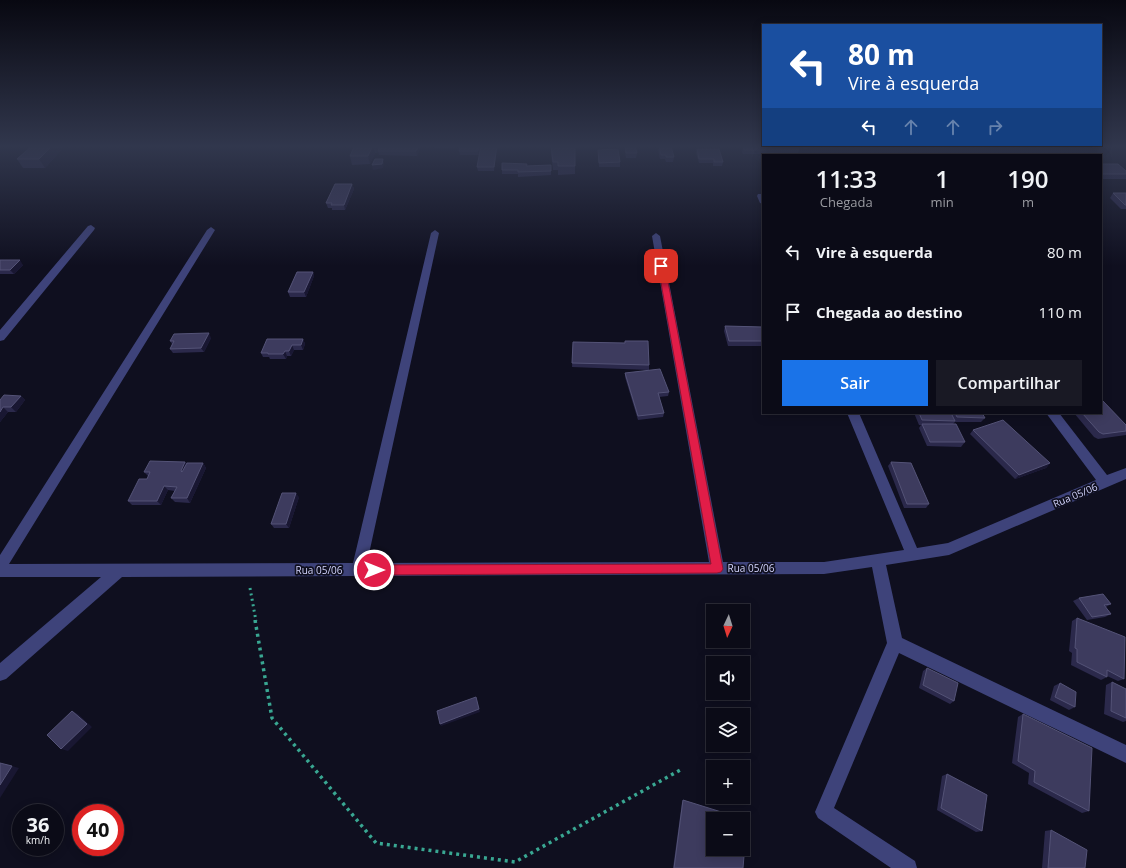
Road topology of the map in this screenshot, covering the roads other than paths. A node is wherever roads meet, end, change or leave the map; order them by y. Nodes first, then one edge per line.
1 (91, 228) dead end
2 (211, 230) dead end
3 (435, 233) dead end
4 (656, 236) dead end
5 (0, 337) edge
6 (853, 414) edge
7 (1053, 414) edge
8 (1126, 473) edge
9 (1105, 482) junction
10 (913, 555) junction
11 (878, 561) junction
12 (0, 567) edge
13 (717, 569) junction
14 (358, 570) junction
15 (0, 571) edge
16 (119, 571) junction
17 (895, 643) junction
18 (0, 673) edge
19 (1126, 754) edge
20 (908, 868) edge

1 - 5 street
2 - 12 street
3 - 14 street
4 - 13 street
6 - 10 street
7 - 9 street
8 - 9 street, Rua 05/06
9 - 10 street, Rua 05/06
10 - 11 street, Rua 05/06
11 - 13 street, Rua 05/06
11 - 17 street
13 - 14 street, Rua 05/06
14 - 16 street, Rua 05/06
15 - 16 street, Rua 05/06
16 - 18 street
17 - 19 street
17 - 20 street

